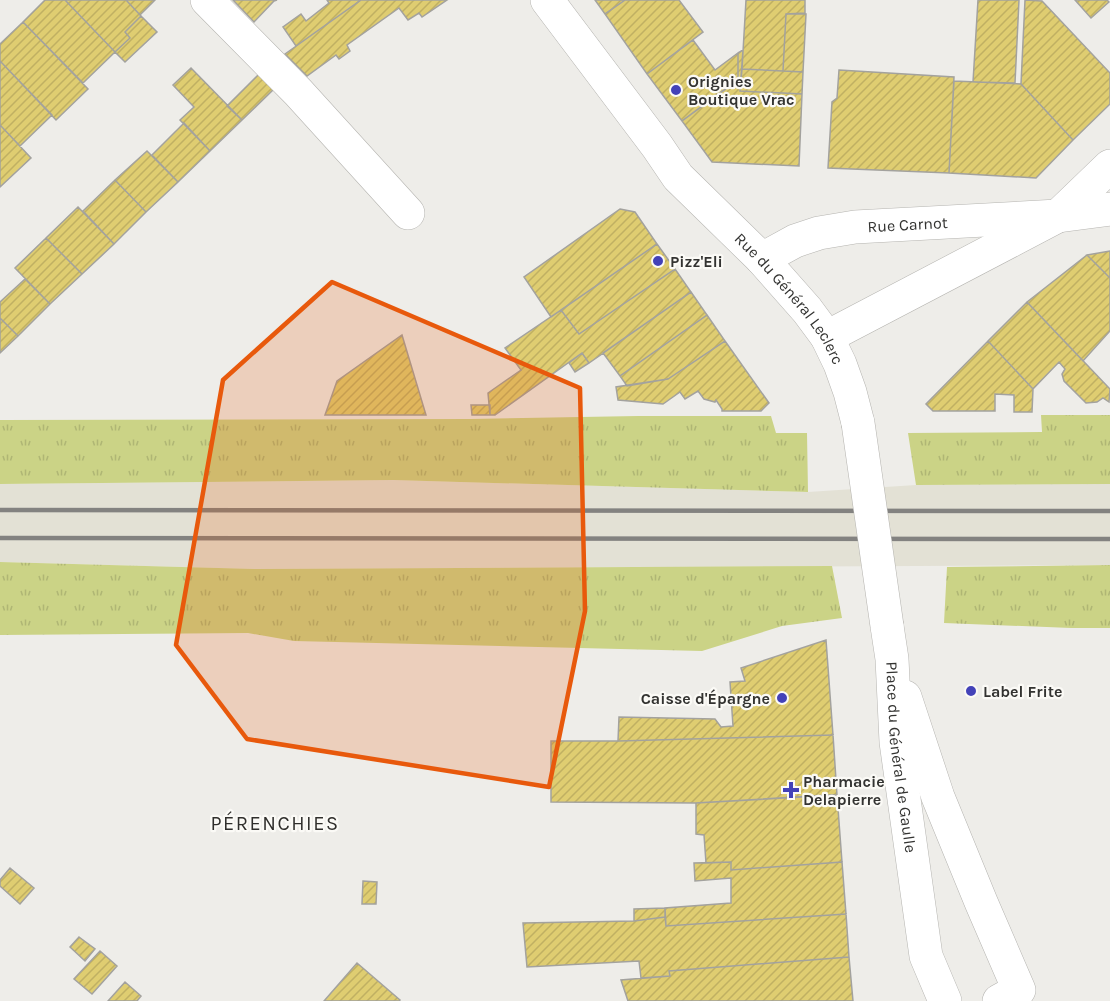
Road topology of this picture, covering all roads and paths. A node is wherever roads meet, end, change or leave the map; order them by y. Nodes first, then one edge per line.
1 (207, 0) edge
2 (547, 0) edge
3 (1110, 166) edge
4 (1110, 209) edge
5 (408, 213) dead end
6 (1058, 216) junction
7 (762, 259) junction
8 (827, 338) junction
9 (892, 659) junction
10 (1014, 997) edge
11 (945, 1001) edge

1 - 5 main road
2 - 7 main road, Rue du Général Leclerc
3 - 6 main road
4 - 6 main road, Rue Carnot
6 - 7 main road, Rue Carnot
6 - 8 main road, Rue Carnot
7 - 8 main road, Rue du Général Leclerc
8 - 9 main road, Rue du Général Leclerc, bridge
9 - 10 main road, Place du Général de Gaulle
9 - 11 main road, Place du Général de Gaulle

